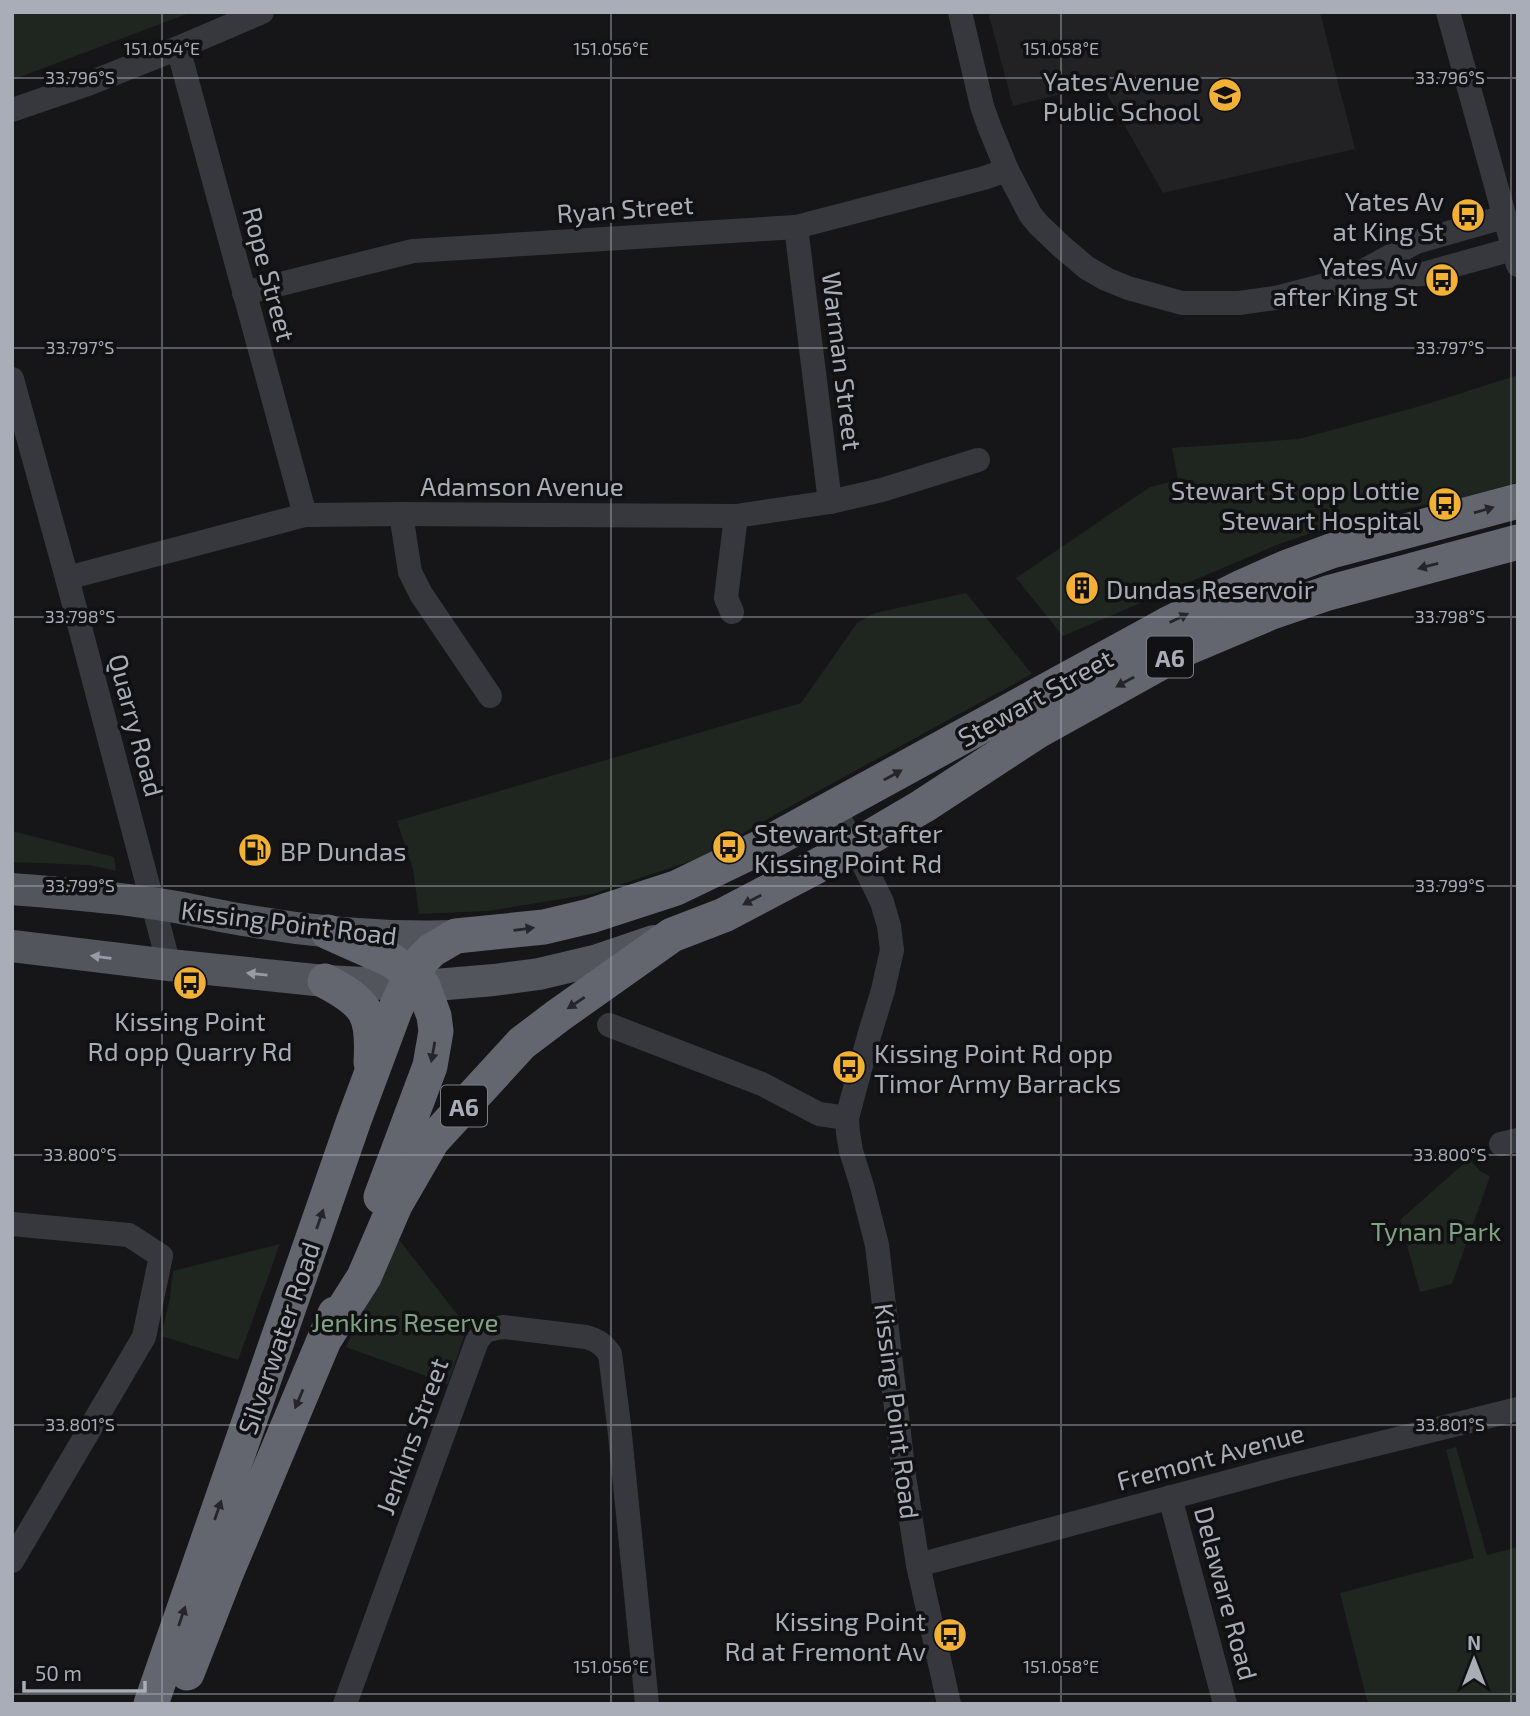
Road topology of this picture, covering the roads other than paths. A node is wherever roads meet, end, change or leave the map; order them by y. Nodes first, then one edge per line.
1 (262, 12) edge
2 (960, 12) edge
3 (1448, 12) edge
4 (178, 48) junction
5 (12, 110) edge
6 (1007, 170) junction
7 (1504, 217) junction
8 (796, 227) junction
9 (1515, 258) edge
10 (1352, 278) junction
11 (244, 293) junction
12 (12, 379) edge
13 (978, 460) dead end
14 (1518, 501) edge
15 (830, 502) junction
16 (401, 514) junction
17 (305, 515) junction
18 (736, 516) junction
19 (1518, 542) edge
20 (67, 578) junction
21 (732, 612) dead end
22 (490, 696) dead end
23 (834, 808) junction
24 (855, 846) junction
25 (12, 889) edge
26 (153, 903) junction
27 (328, 932) junction
28 (672, 935) junction
29 (456, 936) junction
30 (12, 946) edge
31 (169, 965) junction
32 (325, 981) junction
33 (413, 982) junction
34 (609, 1025) dead end
35 (369, 1083) junction
36 (847, 1118) junction
37 (12, 1224) edge
38 (326, 1336) junction
39 (1518, 1409) edge
40 (1170, 1497) junction
41 (12, 1561) edge
42 (918, 1565) junction
43 (151, 1704) edge
44 (176, 1704) edge
45 (345, 1704) edge
46 (647, 1704) edge
47 (949, 1704) edge
48 (1225, 1704) edge

1 - 4 street
2 - 6 street
3 - 7 street
4 - 5 street
4 - 11 street, Rope Street
6 - 8 street, Ryan Street
6 - 10 street
7 - 9 street
7 - 10 street
8 - 11 street, Ryan Street
8 - 15 street, Warman Street
9 - 10 street
11 - 17 street, Rope Street
12 - 20 street, Quarry Road
13 - 15 street, Adamson Avenue
23 -> 14 highway, Stewart Street / A6
15 - 18 street, Adamson Avenue
16 - 17 street, Adamson Avenue
16 - 18 street, Adamson Avenue
16 - 22 street
17 - 20 street, Adamson Avenue
18 - 21 street
19 -> 24 highway, Stewart Street / A6
20 - 26 street, Quarry Road
23 - 24 street, Kissing Point Road
29 -> 23 highway, Kissing Point Road / A6
24 -> 28 highway, Kissing Point Road / A6
24 - 36 street, Kissing Point Road
25 - 26 main road, Kissing Point Road
26 - 27 main road, Kissing Point Road
26 - 31 street, Quarry Road
27 - 29 main road, Kissing Point Road
27 - 33 highway
28 - 33 main road, Kissing Point Road
28 -> 38 highway, Silverwater Road / A6
29 - 33 highway, Silverwater Road / A6
31 -> 30 main road, Kissing Point Road
32 -> 31 main road, Kissing Point Road
32 - 33 main road, Kissing Point Road
32 - 35 highway
33 - 35 highway, Silverwater Road / A6
33 -> 38 highway, Silverwater Road / A6
34 - 36 street
43 -> 35 highway, Silverwater Road / A6
36 - 42 street, Kissing Point Road
37 - 41 street
38 -> 44 highway, Silverwater Road / A6
39 - 40 street, Fremont Avenue
40 - 42 street, Fremont Avenue
40 - 48 street, Delaware Road
42 - 47 street, Kissing Point Road
45 - 46 street, Jenkins Street

